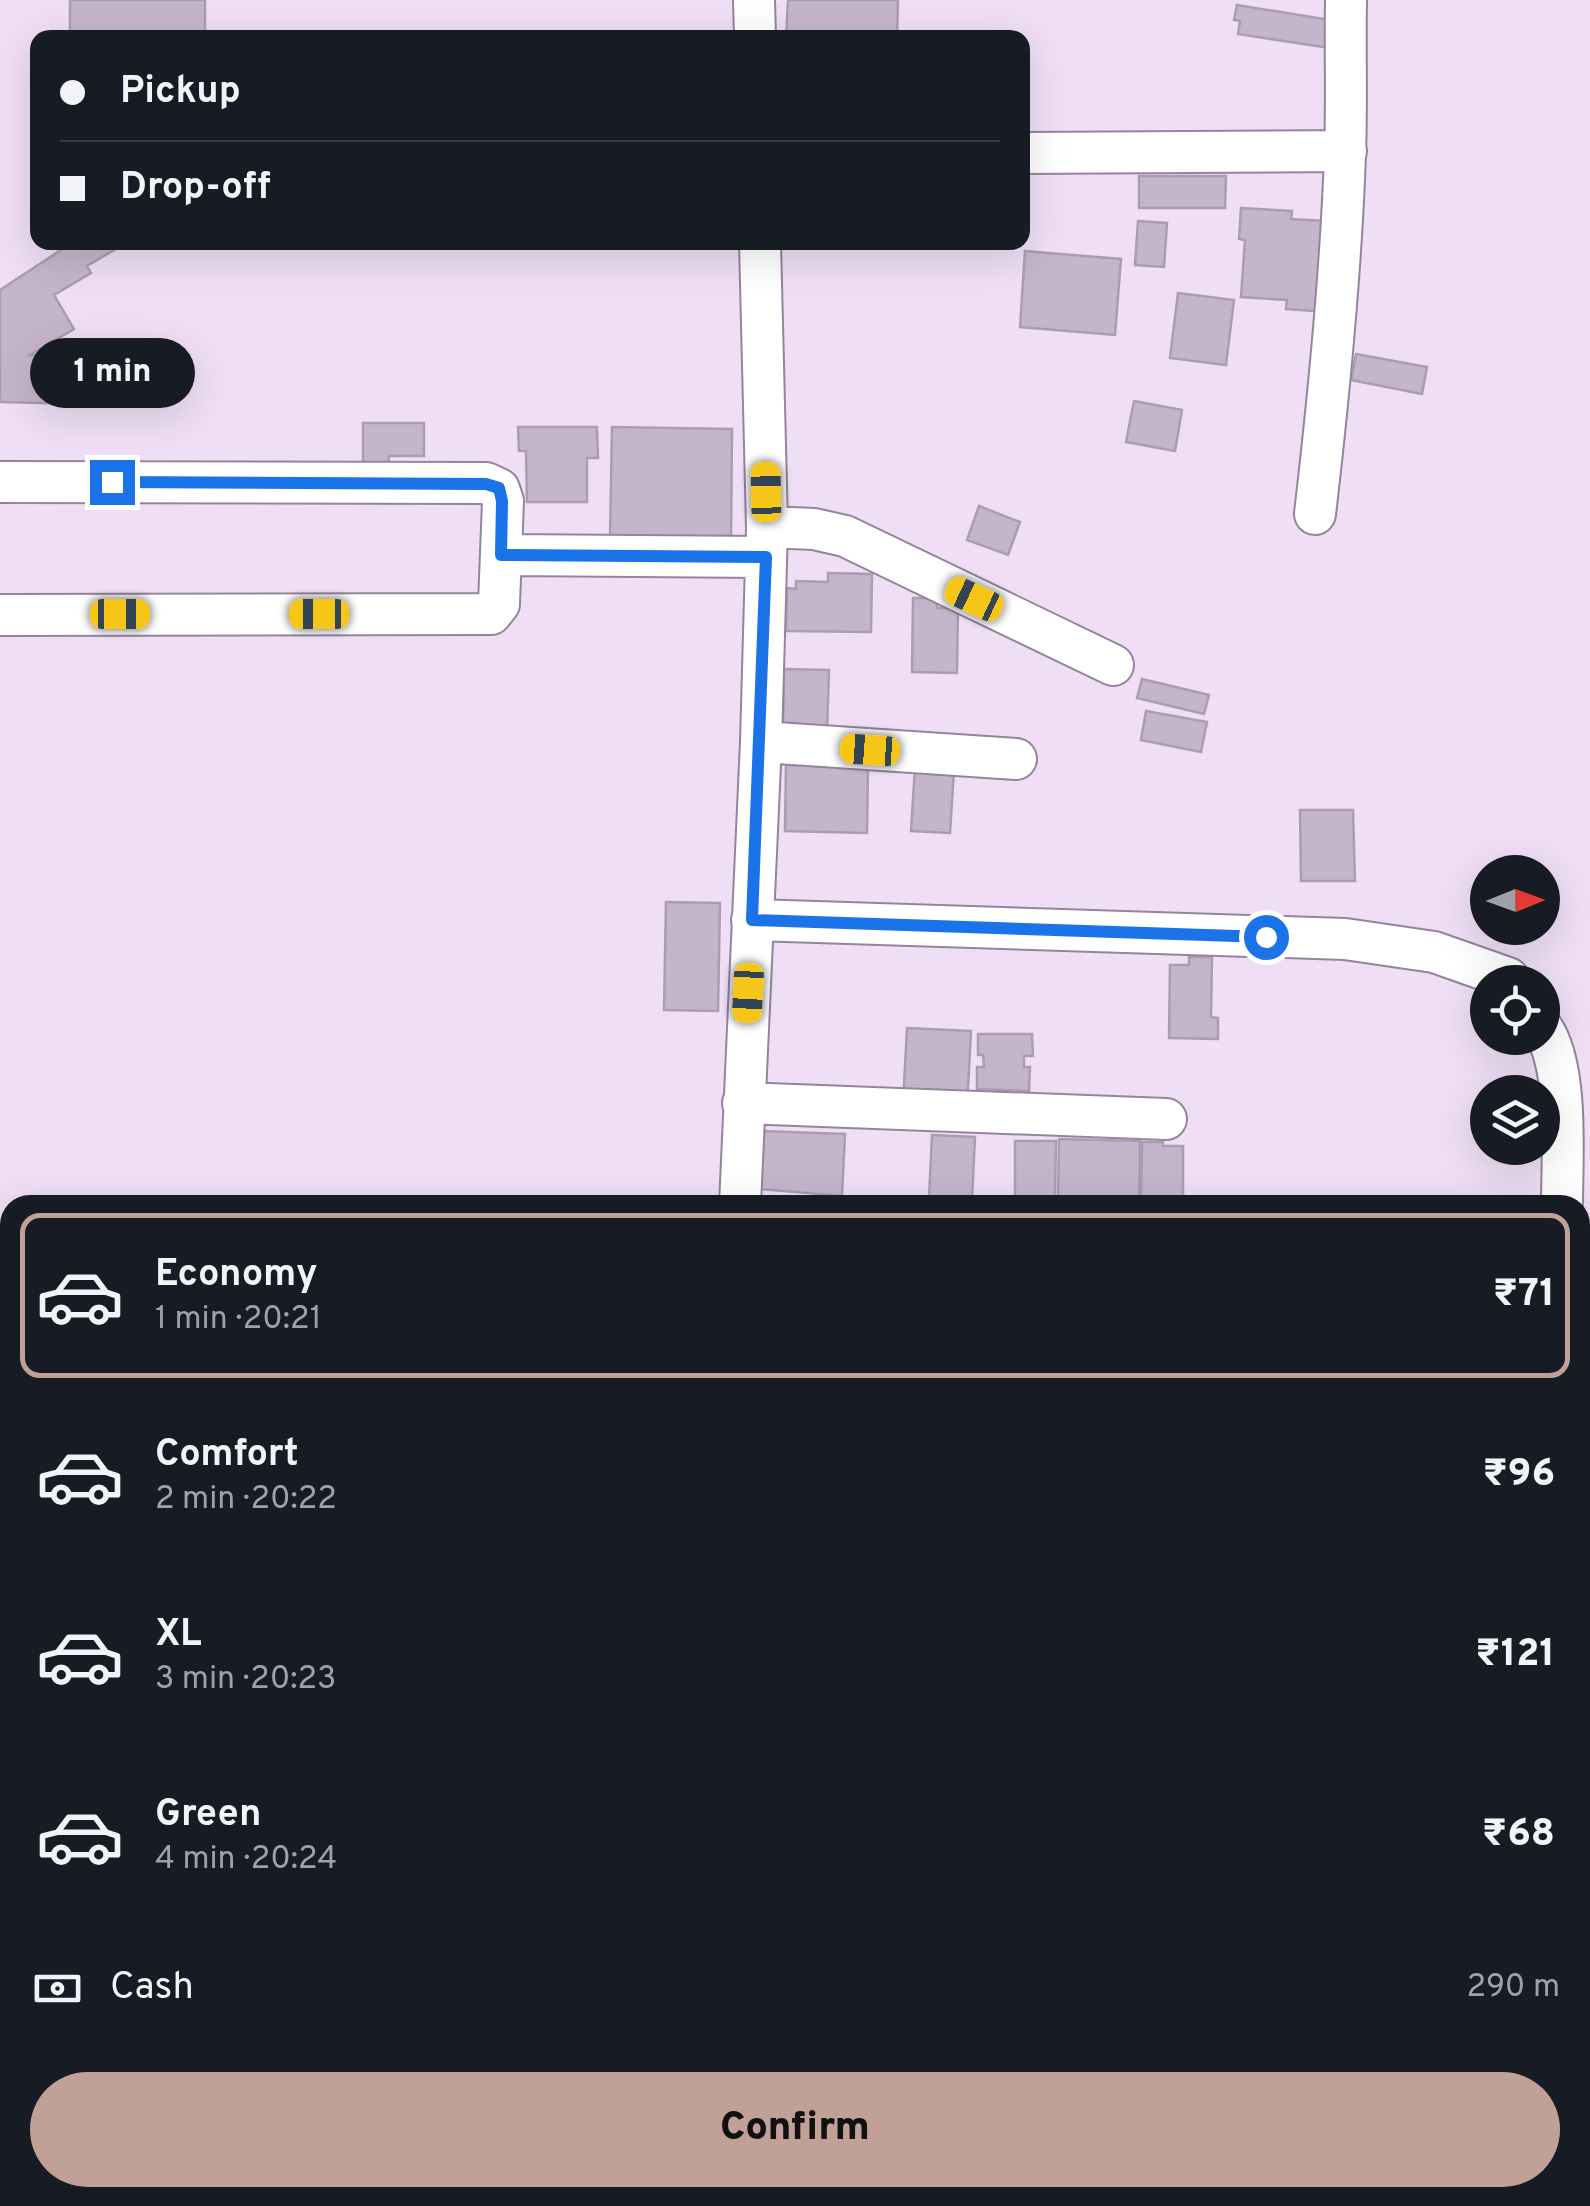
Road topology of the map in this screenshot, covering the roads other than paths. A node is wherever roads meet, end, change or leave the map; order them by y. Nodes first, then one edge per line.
1 (754, 0) edge
2 (1346, 0) edge
3 (755, 30) edge
4 (1346, 151) junction
5 (1030, 153) edge
6 (760, 250) edge
7 (0, 482) edge
8 (1315, 514) dead end
9 (767, 542) junction
10 (501, 555) junction
11 (0, 615) edge
12 (1113, 666) dead end
13 (761, 742) junction
14 (1016, 759) dead end
15 (752, 920) junction
16 (1471, 965) edge
17 (1553, 1055) edge
18 (743, 1103) junction
19 (1166, 1119) dead end
20 (740, 1195) edge
21 (1562, 1195) edge

1 - 3 street
2 - 4 street
4 - 5 street
4 - 8 street
6 - 9 street
7 - 10 street
9 - 10 street
9 - 12 street
9 - 13 street
10 - 11 street
13 - 14 street
13 - 15 street
15 - 16 street
15 - 18 street
17 - 21 street
18 - 19 street
18 - 20 street

